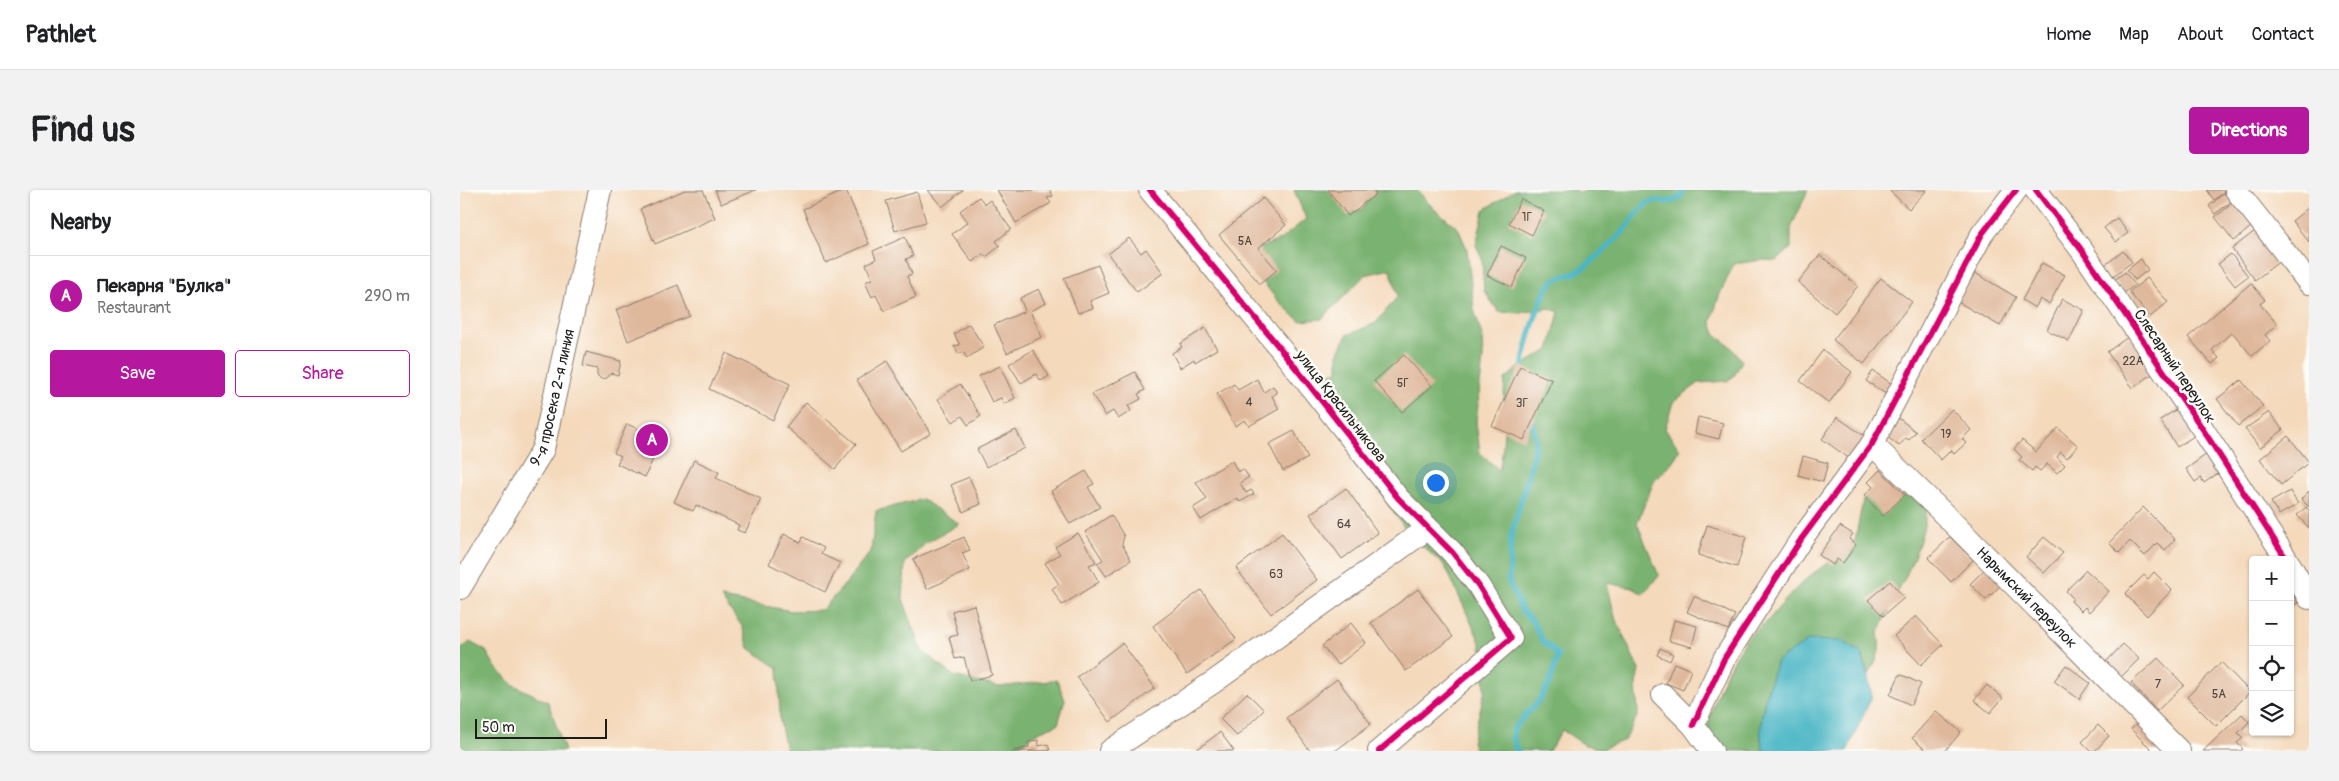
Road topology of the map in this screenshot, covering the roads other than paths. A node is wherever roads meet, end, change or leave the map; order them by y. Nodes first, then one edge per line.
1 (600, 190) edge
2 (1150, 190) edge
3 (2016, 190) edge
4 (2036, 190) edge
5 (2236, 190) edge
6 (2309, 283) edge
7 (1872, 444) junction
8 (1427, 528) junction
9 (2284, 556) edge
10 (2294, 572) edge
11 (460, 588) edge
12 (2309, 598) edge
13 (1663, 695) dead end
14 (1693, 725) junction
15 (1110, 751) edge
16 (1379, 751) edge
17 (1712, 751) edge
18 (2179, 751) edge

1 - 11 street, 9-я просека 2-я линия
2 - 8 street, улица Красильникова
3 - 7 street
4 - 9 street, Слесарный переулок
5 - 6 street
7 - 14 street
7 - 18 street, Нарымский переулок
8 - 15 street
8 - 16 street, улица Красильникова
10 - 12 street
13 - 14 street
14 - 17 street

